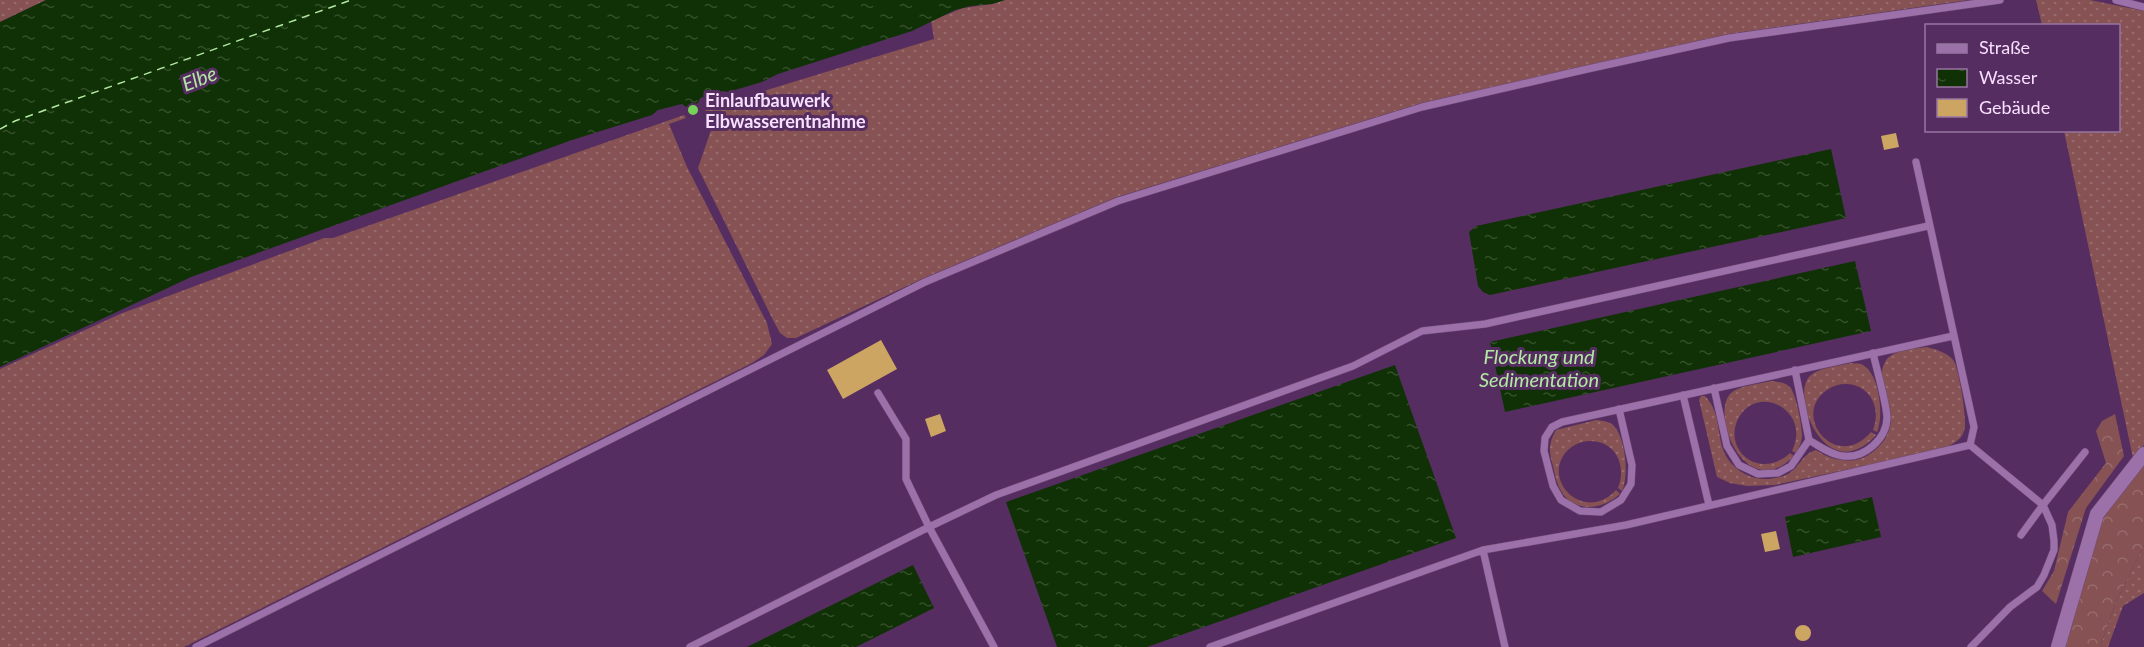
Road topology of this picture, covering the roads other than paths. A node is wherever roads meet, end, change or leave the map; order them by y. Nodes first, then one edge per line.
1 (2000, 0) edge
2 (2116, 0) edge
3 (2144, 7) edge
4 (1916, 162) dead end
5 (1928, 226) junction
6 (1953, 336) junction
7 (1873, 353) junction
8 (1795, 370) junction
9 (1714, 388) junction
10 (878, 393) dead end
11 (1683, 395) junction
12 (1619, 409) junction
13 (1809, 440) junction
14 (1970, 445) junction
15 (2085, 452) dead end
16 (2144, 454) edge
17 (2043, 505) junction
18 (1709, 506) junction
19 (929, 527) junction
20 (2021, 535) dead end
21 (1483, 550) junction
22 (196, 647) edge
23 (690, 647) edge
24 (994, 647) edge
25 (1210, 647) edge
26 (1505, 647) edge
27 (1971, 647) edge
28 (2058, 647) edge

1 - 22 lane
2 - 3 lane
4 - 5 lane
5 - 6 lane
5 - 19 lane
6 - 7 lane
6 - 14 lane
7 - 8 lane
7 - 13 lane
8 - 9 lane
8 - 13 lane
9 - 11 lane
9 - 13 lane
10 - 19 lane
11 - 12 lane
11 - 18 lane
12 - 12 lane
14 - 17 lane
14 - 18 lane
15 - 17 lane
16 - 28 street
17 - 20 lane
17 - 27 lane
18 - 21 lane
19 - 23 lane
19 - 24 lane
21 - 25 lane
21 - 26 lane

